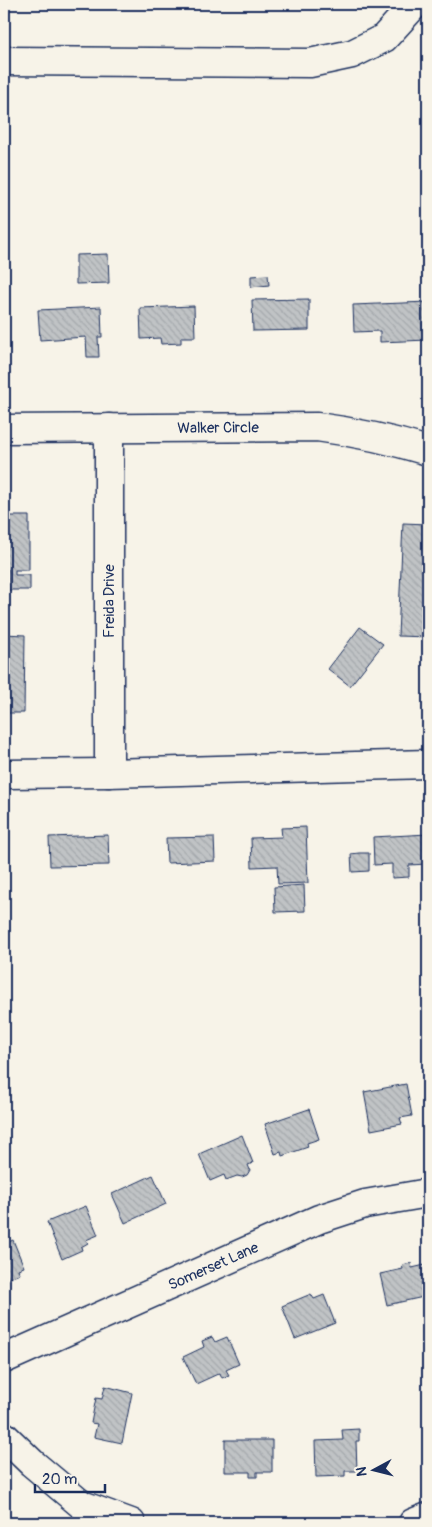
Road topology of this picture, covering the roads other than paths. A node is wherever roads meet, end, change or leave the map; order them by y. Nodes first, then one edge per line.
1 (415, 4) edge
2 (4, 61) edge
3 (109, 428) junction
4 (4, 429) edge
5 (428, 452) edge
6 (428, 764) edge
7 (109, 773) junction
8 (4, 774) edge
9 (428, 1192) edge
10 (4, 1359) edge
11 (4, 1436) edge
12 (428, 1517) edge
13 (130, 1523) edge
14 (413, 1523) edge

1 - 2 street
3 - 4 street, Walker Circle
3 - 5 street, Walker Circle
3 - 7 street, Freida Drive
6 - 7 street
7 - 8 street
9 - 10 street, Somerset Lane
11 - 13 street
12 - 14 street

